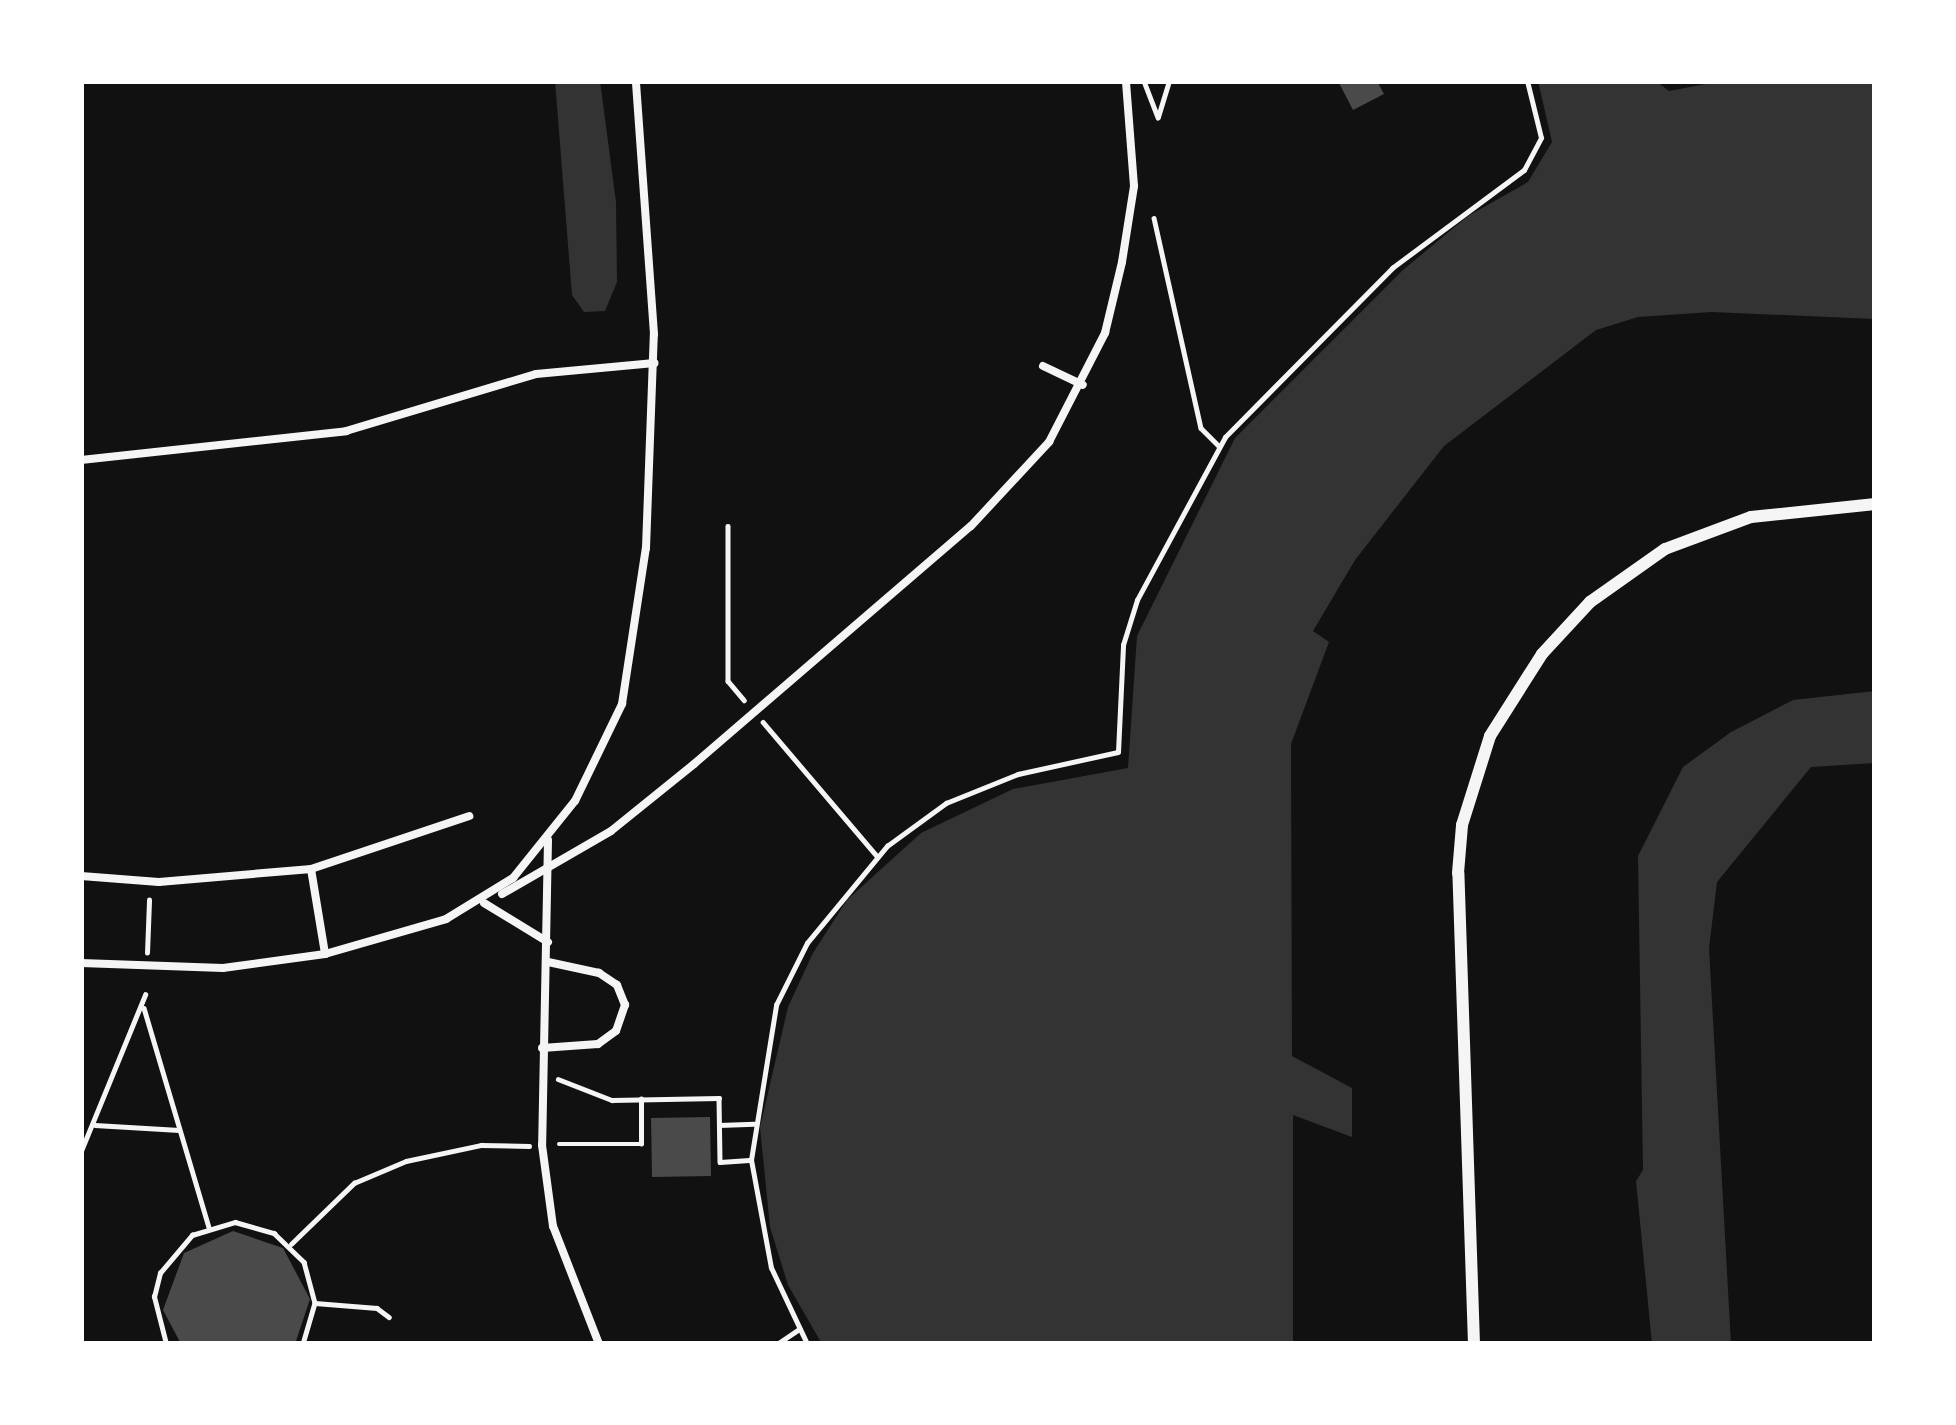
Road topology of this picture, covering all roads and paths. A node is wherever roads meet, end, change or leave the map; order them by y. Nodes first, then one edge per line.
1 (1126, 81) edge
2 (1144, 81) edge
3 (1169, 81) edge
4 (1527, 81) edge
5 (636, 82) edge
6 (1154, 218) dead end
7 (654, 364) junction
8 (1043, 366) dead end
9 (1083, 385) junction
10 (1219, 446) junction
11 (81, 460) edge
12 (1875, 504) edge
13 (469, 816) dead end
14 (548, 838) junction
15 (311, 869) junction
16 (548, 869) junction
17 (81, 876) edge
18 (149, 900) dead end
19 (484, 903) junction
20 (549, 943) junction
21 (147, 952) dead end
22 (325, 954) junction
23 (548, 962) junction
24 (81, 963) edge
25 (145, 995) dead end
26 (144, 1008) junction
27 (542, 1048) junction
28 (541, 1078) junction
29 (641, 1099) junction
30 (754, 1124) junction
31 (95, 1125) junction
32 (719, 1125) junction
33 (181, 1129) junction
34 (556, 1144) dead end
35 (529, 1146) dead end
36 (81, 1151) edge
37 (751, 1160) junction
38 (209, 1228) junction
39 (290, 1244) junction
40 (315, 1303) junction
41 (389, 1317) dead end
42 (799, 1329) junction
43 (166, 1344) edge
44 (303, 1344) edge
45 (599, 1344) edge
46 (777, 1344) edge
47 (807, 1344) edge
48 (1474, 1344) edge

1 - 9 lane
2 - 3 path
4 - 10 path
5 - 7 lane
6 - 10 path
7 - 11 lane
7 - 14 lane
8 - 9 lane
9 - 16 lane
10 - 30 path
12 - 48 street
13 - 15 lane
14 - 16 lane
14 - 19 lane
15 - 17 lane
15 - 22 lane
16 - 19 lane
16 - 20 lane
18 - 21 path
19 - 20 lane
19 - 22 lane
20 - 23 lane
22 - 24 lane
23 - 27 lane
23 - 27 lane
25 - 26 path
26 - 31 path
26 - 33 path
27 - 28 lane
28 - 29 path
28 - 45 lane
29 - 32 path
29 - 34 path
30 - 32 path
30 - 37 path
31 - 33 path
31 - 36 path
32 - 37 path
33 - 38 path
35 - 39 path
37 - 42 path
38 - 39 path
38 - 43 path
39 - 40 path
40 - 41 path
40 - 44 path
42 - 46 path
42 - 47 path

